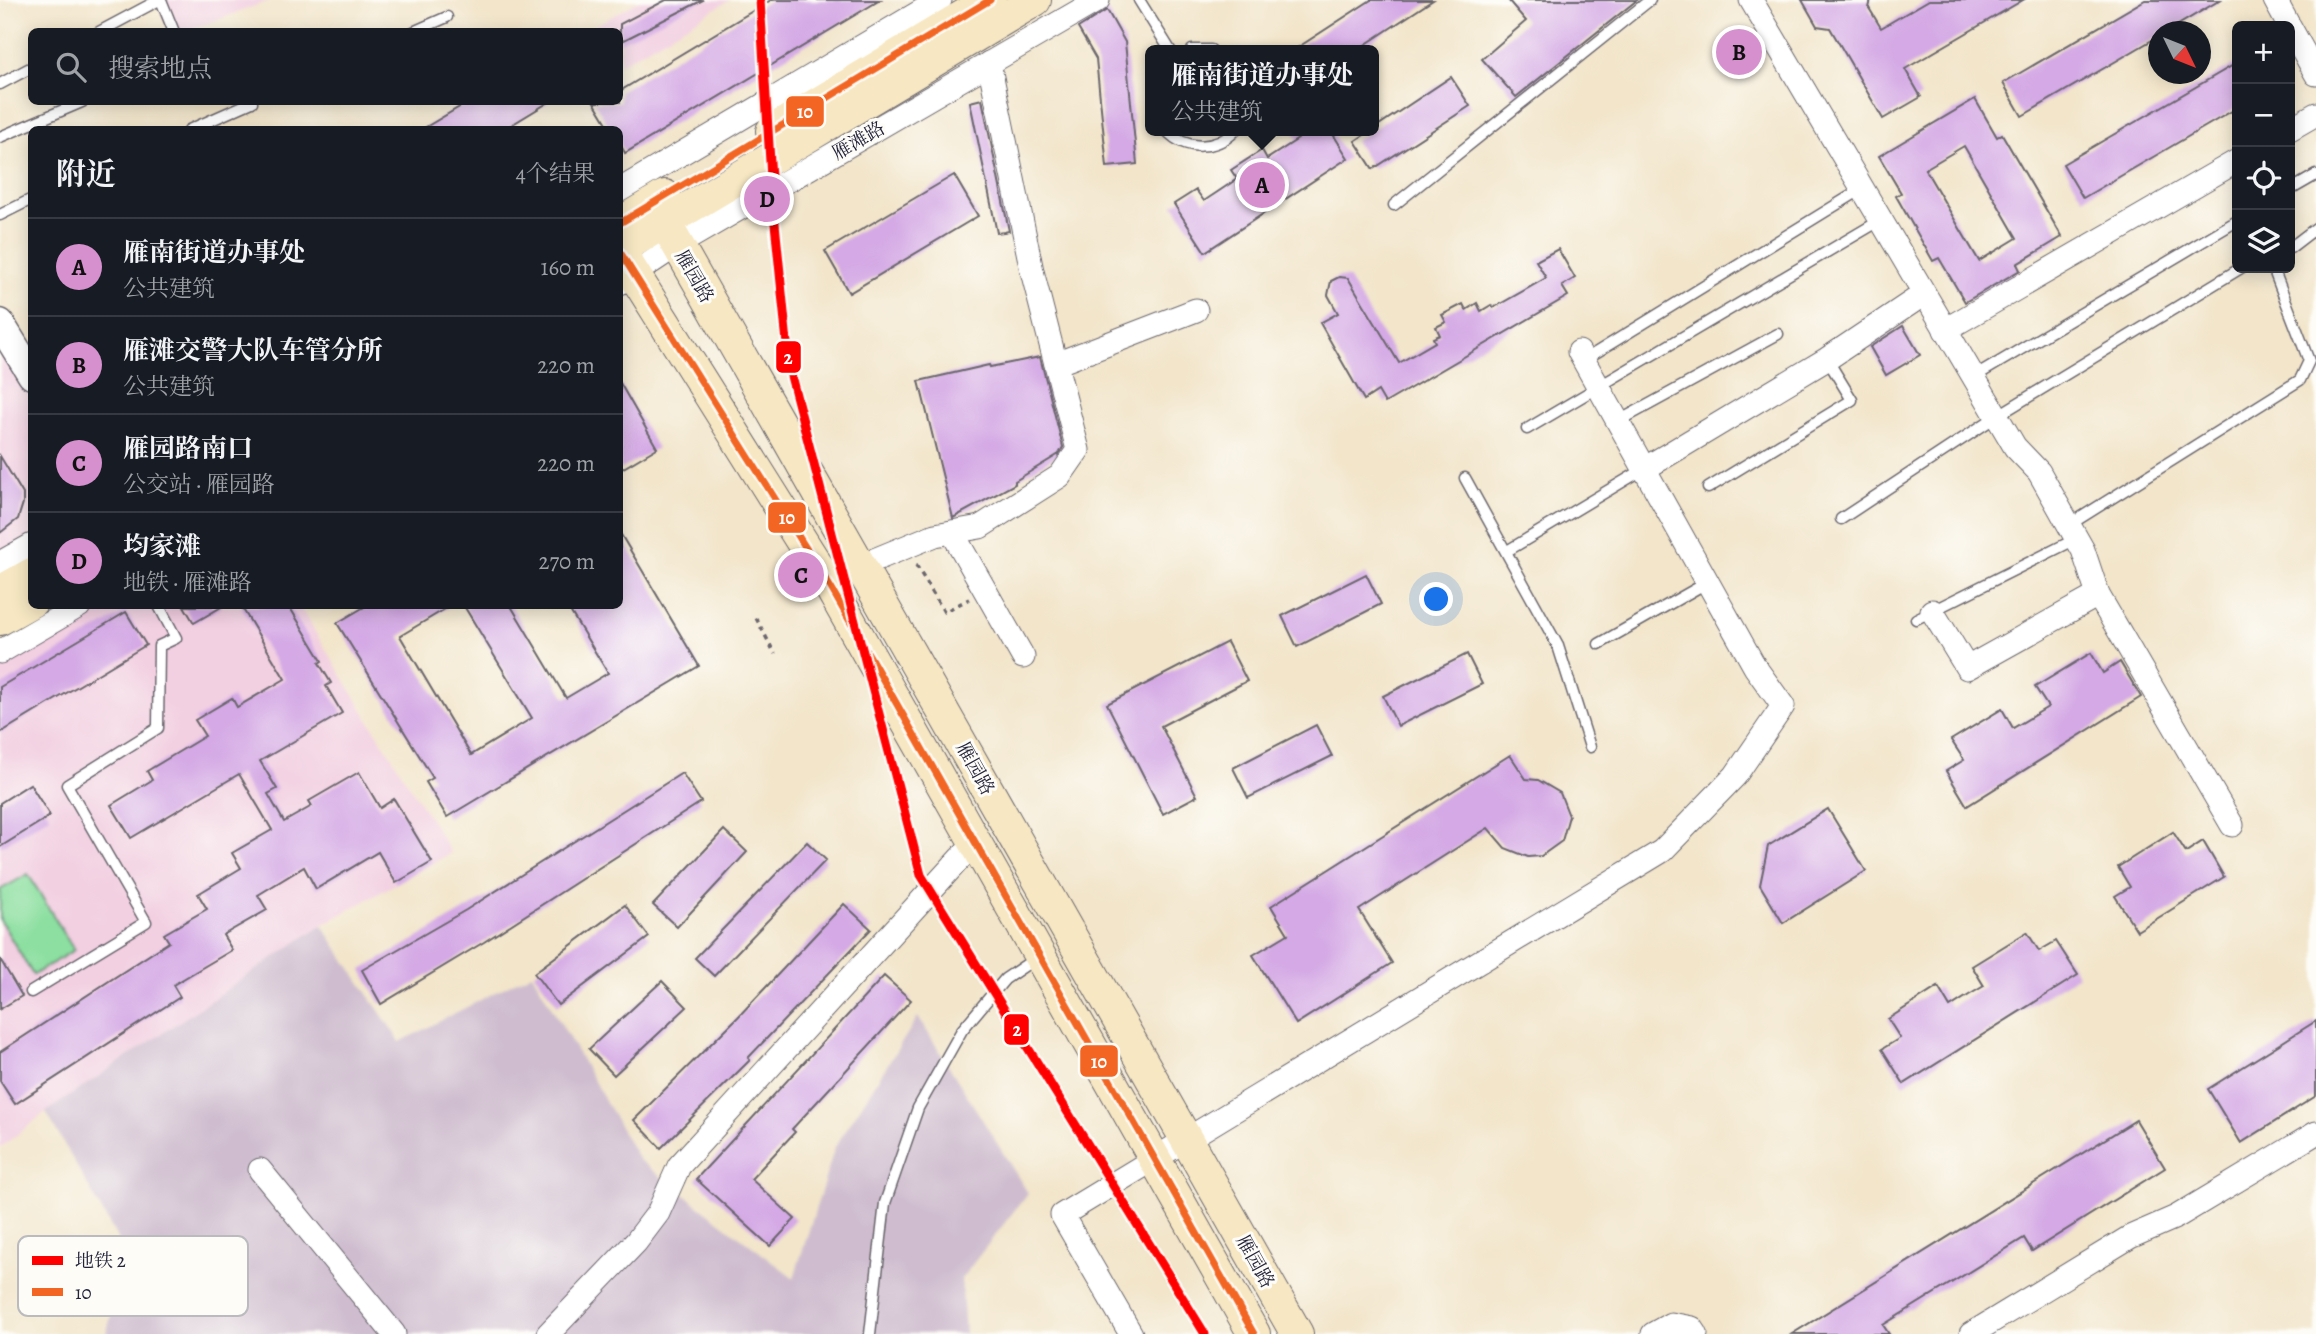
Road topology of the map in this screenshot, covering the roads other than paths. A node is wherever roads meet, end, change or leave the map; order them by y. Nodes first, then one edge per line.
1 (160, 0) edge
2 (940, 0) edge
3 (990, 0) edge
4 (1035, 0) edge
5 (1098, 0) edge
6 (1139, 0) edge
7 (1650, 0) edge
8 (1751, 0) edge
9 (2274, 0) edge
10 (447, 17) dead end
11 (2286, 21) edge
12 (107, 28) edge
13 (172, 28) edge
14 (422, 28) edge
15 (2295, 36) edge
16 (1167, 45) edge
17 (989, 64) junction
18 (28, 69) edge
19 (2316, 74) edge
20 (0, 84) edge
21 (75, 105) edge
22 (245, 105) edge
23 (2316, 114) edge
24 (198, 126) edge
25 (2295, 126) edge
26 (1172, 136) edge
27 (1229, 136) edge
28 (0, 137) edge
29 (2232, 164) edge
30 (2316, 174) edge
31 (2295, 187) edge
32 (1862, 189) junction
33 (28, 201) edge
34 (1394, 205) dead end
35 (649, 208) edge
36 (0, 215) edge
37 (1881, 220) junction
38 (623, 221) edge
39 (2232, 224) edge
40 (2316, 228) edge
41 (2295, 244) edge
42 (623, 265) edge
43 (2233, 273) edge
44 (2275, 273) edge
45 (1924, 294) junction
46 (1196, 310) dead end
47 (0, 323) edge
48 (1945, 330) junction
49 (1778, 334) dead end
50 (1581, 356) joint
51 (1828, 359) junction
52 (1056, 364) junction
53 (28, 368) edge
54 (1974, 377) junction
55 (1598, 388) junction
56 (1997, 416) junction
57 (1617, 422) junction
58 (1527, 429) dead end
59 (1644, 469) junction
60 (1465, 478) dead end
61 (1708, 488) dead end
62 (1841, 519) dead end
63 (952, 532) junction
64 (2073, 532) junction
65 (28, 547) edge
66 (1507, 551) junction
67 (0, 563) edge
68 (862, 565) junction
69 (28, 576) edge
70 (1707, 582) junction
71 (0, 593) edge
72 (2098, 595) junction
73 (28, 603) edge
74 (74, 609) edge
75 (161, 609) edge
76 (1924, 615) joint
77 (0, 619) edge
78 (1599, 644) dead end
79 (0, 652) edge
80 (1023, 657) dead end
81 (1590, 747) dead end
82 (2232, 825) dead end
83 (974, 843) junction
84 (1038, 957) junction
85 (31, 992) dead end
86 (2316, 1133) edge
87 (1187, 1137) junction
88 (1155, 1157) junction
89 (260, 1170) dead end
90 (558, 1331) edge
91 (394, 1334) edge
92 (870, 1334) edge
93 (1131, 1334) edge
94 (1254, 1334) edge
95 (1297, 1334) edge
96 (1653, 1334) edge
97 (1696, 1334) edge
98 (1971, 1334) edge

1 - 12 lane
1 - 13 lane
2 - 35 street, 雁滩路
3 - 35 main road, 雁滩路
4 - 35 main road, 雁滩路
5 - 17 street, 雁滩路
6 - 16 lane
7 - 34 lane
8 - 32 street
9 - 11 street
10 - 14 lane
15 - 19 street
17 - 35 street, 雁滩路
17 - 52 street
18 - 20 lane
21 - 28 lane
22 - 24 lane
23 - 25 street
26 - 27 lane
29 - 48 street
30 - 31 lane
32 - 37 street
32 - 50 lane
33 - 36 lane
35 - 38 main road, 雁滩路
35 - 42 main road, 雁滩路
35 - 68 main road, 雁园路
37 - 45 street
37 - 55 lane
39 - 54 lane
40 - 41 lane
42 - 83 main road, 雁园路
43 - 56 lane
44 - 64 lane
45 - 48 street
45 - 51 street
46 - 52 street
47 - 53 street
48 - 54 street
49 - 57 lane
50 - 55 street
51 - 59 street
51 - 61 lane
52 - 63 street
54 - 56 street
55 - 57 street
55 - 58 lane
56 - 62 lane
56 - 64 street
57 - 59 street
59 - 66 lane
59 - 70 street
60 - 66 lane
63 - 68 street
63 - 80 street
64 - 72 street
64 - 76 lane
65 - 67 street
66 - 81 lane
68 - 87 main road, 雁园路
69 - 71 main road
70 - 78 lane
70 - 87 street
72 - 76 street
72 - 82 street
73 - 77 main road
74 - 79 street
75 - 85 lane
83 - 84 main road, 雁园路
83 - 90 street
84 - 88 main road, 雁园路
84 - 92 lane
86 - 98 street
87 - 88 street
87 - 95 main road, 雁园路
88 - 93 street
88 - 94 main road, 雁园路
89 - 91 street
96 - 97 street

